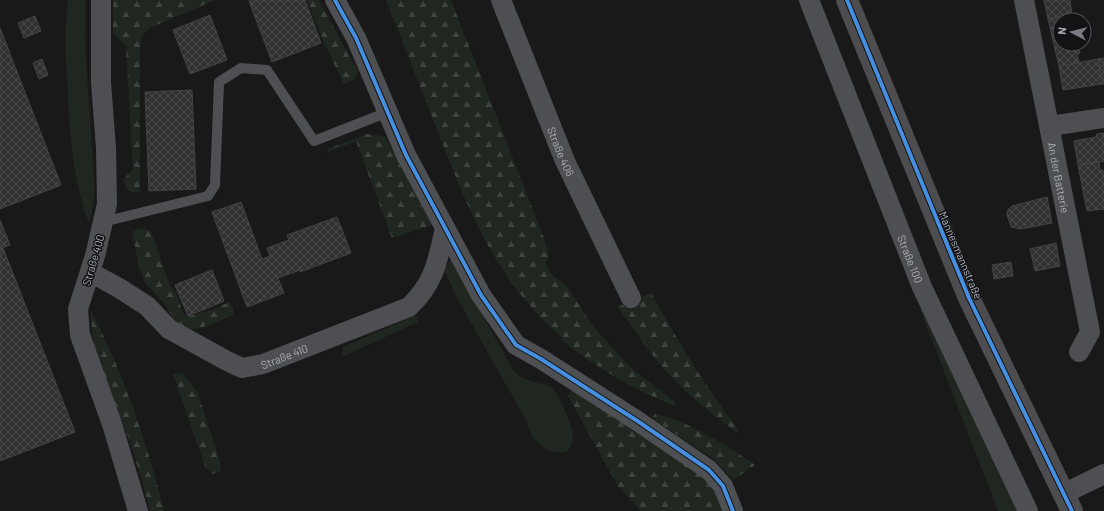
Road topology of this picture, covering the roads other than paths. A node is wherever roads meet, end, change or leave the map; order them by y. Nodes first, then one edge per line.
1 (101, 0) edge
2 (335, 0) edge
3 (501, 0) edge
4 (809, 0) edge
5 (847, 0) edge
6 (1024, 0) edge
7 (388, 112) junction
8 (1104, 118) edge
9 (1050, 126) junction
10 (103, 222) junction
11 (445, 228) junction
12 (90, 272) junction
13 (631, 298) dead end
14 (1079, 352) dead end
15 (1104, 474) edge
16 (1067, 503) edge
17 (138, 511) edge
18 (733, 511) edge
19 (1028, 511) edge

1 - 10 street, Straße 400
2 - 7 street
3 - 13 street, Straße 406
4 - 19 street, Straße 100
5 - 16 main road, Mannesmannstraße
6 - 9 street, An der Batterie
7 - 10 lane
7 - 11 street
8 - 9 street
9 - 14 street, An der Batterie
10 - 12 street, Straße 400
11 - 12 street, Straße 410
11 - 18 street
12 - 17 street, Straße 400
15 - 16 street

